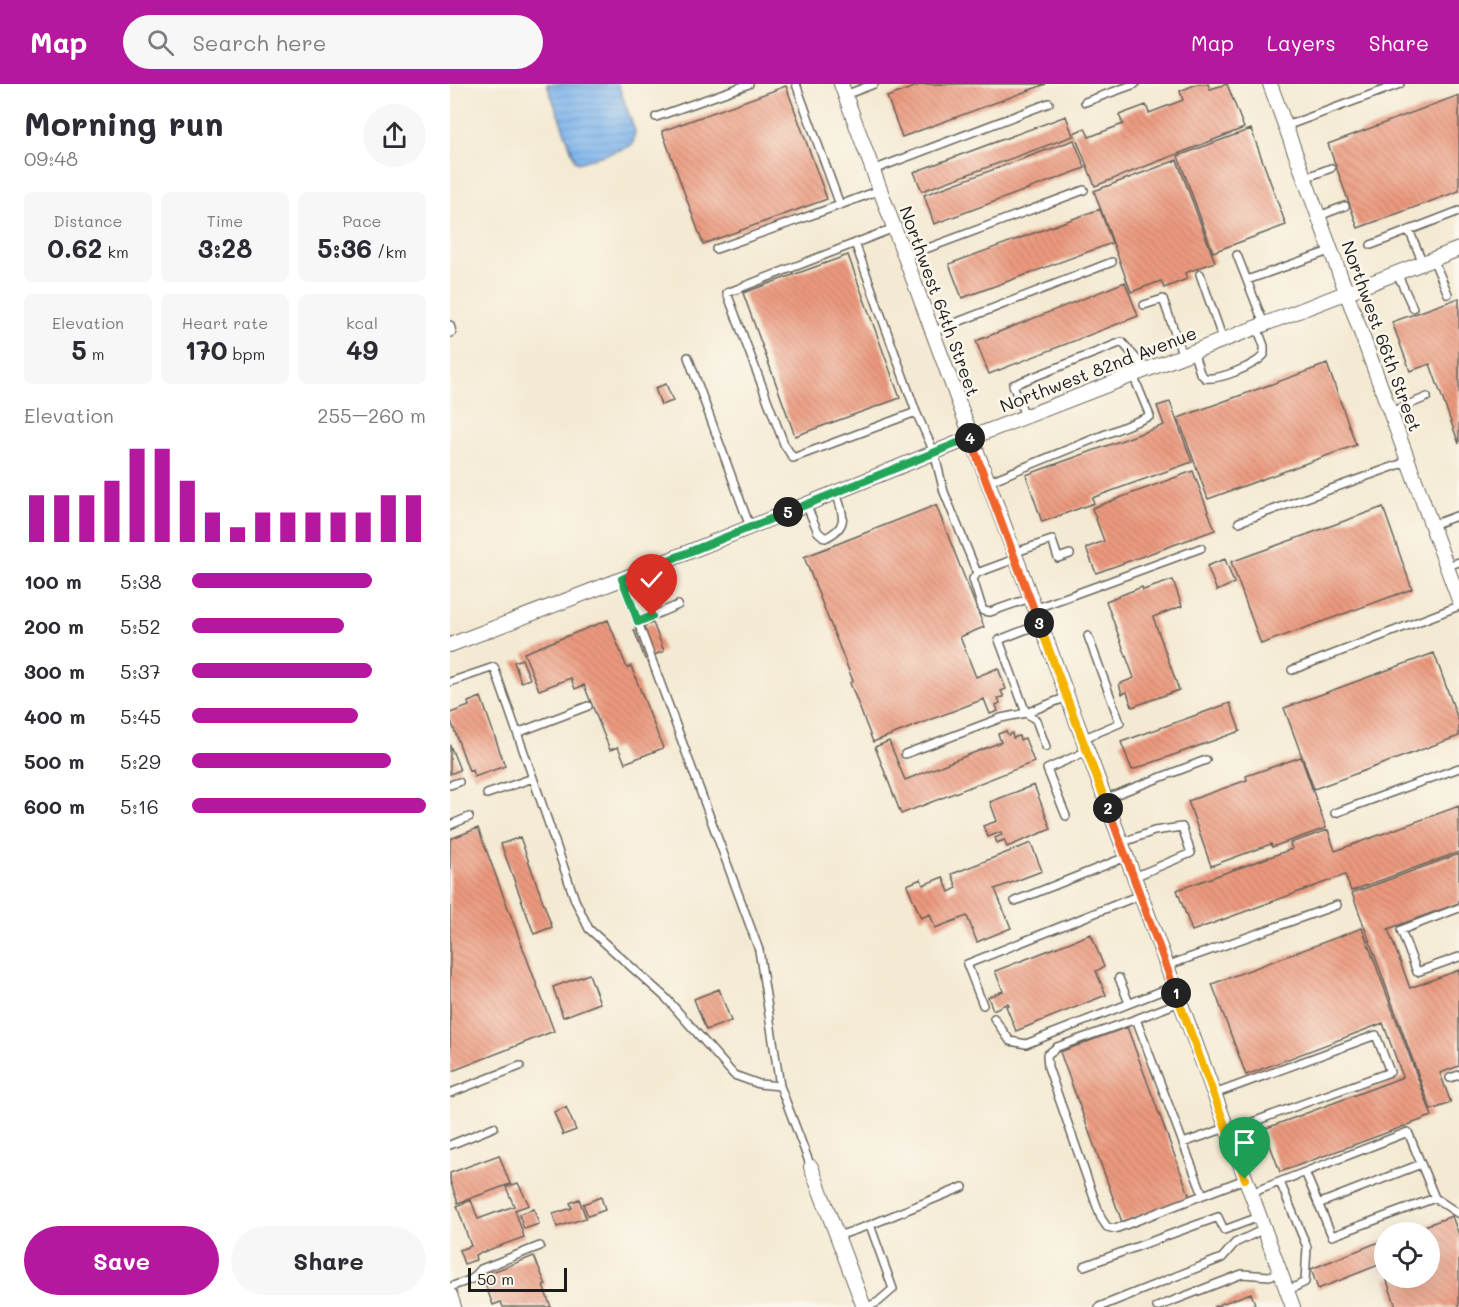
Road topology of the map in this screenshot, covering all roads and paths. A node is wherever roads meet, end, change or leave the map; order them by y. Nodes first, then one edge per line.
1 (749, 84) edge
2 (796, 84) edge
3 (874, 84) edge
4 (1135, 84) edge
5 (1270, 84) edge
6 (1400, 84) edge
7 (843, 90) edge
8 (1085, 102) dead end
9 (1049, 103) dead end
10 (656, 117) dead end
11 (1286, 126) junction
12 (1331, 168) dead end
13 (873, 170) junction
14 (1305, 178) junction
15 (880, 190) junction
16 (1084, 190) dead end
17 (840, 205) junction
18 (1345, 206) dead end
19 (1459, 211) edge
20 (1319, 216) junction
21 (894, 228) junction
22 (1409, 230) junction
23 (855, 243) junction
24 (1371, 245) dead end
25 (716, 249) dead end
26 (1459, 249) edge
27 (1332, 250) junction
28 (1237, 255) dead end
29 (904, 257) junction
30 (1428, 261) junction
31 (1112, 262) dead end
32 (1397, 273) junction
33 (1200, 274) dead end
34 (1247, 280) junction
35 (1347, 292) junction
36 (1448, 294) dead end
37 (1144, 305) dead end
38 (1413, 308) dead end
39 (450, 325) edge
40 (1260, 326) junction
41 (932, 332) junction
42 (450, 333) edge
43 (1223, 340) junction
44 (1188, 353) junction
45 (688, 357) dead end
46 (1139, 372) junction
47 (1427, 397) dead end
48 (916, 412) junction
49 (1391, 412) junction
50 (1025, 416) junction
51 (970, 438) junction
52 (934, 452) junction
53 (1409, 460) junction
54 (987, 482) junction
55 (836, 492) junction
56 (806, 504) junction
57 (1459, 515) edge
58 (1239, 522) dead end
59 (1432, 525) junction
60 (750, 527) junction
61 (1201, 548) dead end
62 (1070, 554) dead end
63 (1014, 556) junction
64 (1453, 564) edge
65 (977, 573) junction
66 (622, 579) junction
67 (1458, 591) edge
68 (1032, 603) junction
69 (678, 605) dead end
70 (1459, 606) edge
71 (638, 622) junction
72 (1040, 624) junction
73 (1088, 636) dead end
74 (450, 645) edge
75 (1292, 670) dead end
76 (450, 682) edge
77 (1067, 697) junction
78 (588, 706) dead end
79 (1026, 713) junction
80 (517, 733) junction
81 (1085, 745) junction
82 (1046, 747) dead end
83 (905, 754) dead end
84 (1206, 760) dead end
85 (1459, 768) edge
86 (533, 778) junction
87 (459, 782) dead end
88 (450, 785) edge
89 (487, 794) dead end
90 (1104, 799) junction
91 (1335, 813) dead end
92 (1066, 816) dead end
93 (469, 817) dead end
94 (450, 825) edge
95 (1121, 843) junction
96 (1126, 857) junction
97 (1133, 877) junction
98 (1140, 895) junction
99 (1015, 901) dead end
100 (1337, 905) dead end
101 (1459, 908) edge
102 (1459, 957) edge
103 (1166, 966) junction
104 (1119, 978) dead end
105 (1174, 986) junction
106 (1180, 1002) junction
107 (1129, 1003) junction
108 (983, 1005) dead end
109 (994, 1018) dead end
110 (1136, 1018) junction
111 (520, 1066) dead end
112 (1459, 1075) edge
113 (1450, 1078) dead end
114 (780, 1086) junction
115 (450, 1093) edge
116 (1214, 1094) junction
117 (494, 1127) dead end
118 (1227, 1130) junction
119 (1183, 1143) junction
120 (450, 1144) edge
121 (1421, 1164) junction
122 (811, 1167) joint
123 (1305, 1172) junction
124 (1245, 1179) junction
125 (1280, 1182) junction
126 (963, 1187) dead end
127 (1251, 1193) junction
128 (1203, 1195) junction
129 (1435, 1198) junction
130 (1318, 1204) junction
131 (1459, 1215) edge
132 (1262, 1223) junction
133 (870, 1225) junction
134 (837, 1236) junction
135 (540, 1246) dead end
136 (1084, 1266) dead end
137 (1280, 1274) junction
138 (450, 1287) edge
139 (1287, 1291) junction
140 (866, 1307) edge
141 (1099, 1307) edge
142 (1157, 1307) edge
143 (1293, 1307) edge

1 - 10 lane
2 - 17 lane
3 - 7 lane
4 - 8 lane
5 - 11 street, Northwest 66th Street
6 - 11 lane
7 - 13 street, Northwest 64th Street
9 - 13 lane
11 - 14 street, Northwest 66th Street
12 - 14 lane
13 - 15 street, Northwest 64th Street
14 - 20 street, Northwest 66th Street
15 - 17 lane
15 - 21 street, Northwest 64th Street
16 - 29 lane
17 - 25 lane
18 - 20 lane
19 - 22 lane
20 - 27 street, Northwest 66th Street
21 - 23 lane
21 - 29 street, Northwest 64th Street
22 - 24 lane
22 - 30 lane
23 - 48 lane
23 - 48 lane
26 - 30 street, Northwest 82nd Avenue
27 - 34 lane
27 - 35 street, Northwest 66th Street
28 - 34 lane
29 - 41 street, Northwest 64th Street
30 - 32 street, Northwest 82nd Avenue
30 - 36 lane
31 - 41 lane
32 - 35 street, Northwest 82nd Avenue
32 - 38 lane
33 - 43 lane
34 - 40 lane
35 - 40 street, Northwest 82nd Avenue
35 - 49 street, Northwest 66th Street
37 - 44 lane
39 - 42 lane
40 - 43 street, Northwest 82nd Avenue
40 - 44 lane
41 - 51 street, Northwest 64th Street
43 - 44 street, Northwest 82nd Avenue
44 - 46 street, Northwest 82nd Avenue
45 - 60 lane
46 - 50 street, Northwest 82nd Avenue
46 - 50 lane
46 - 54 lane
47 - 49 lane
48 - 52 lane
49 - 53 street, Northwest 66th Street
50 - 51 street, Northwest 82nd Avenue
51 - 52 street, Northwest 82nd Avenue
51 - 54 street, Northwest 64th Street
52 - 55 street, Northwest 82nd Avenue
52 - 65 lane
53 - 58 lane
53 - 59 street, Northwest 66th Street
54 - 63 street, Northwest 64th Street
55 - 56 street, Northwest 82nd Avenue
55 - 56 lane
56 - 60 street, Northwest 82nd Avenue
57 - 59 lane
59 - 64 street, Northwest 66th Street
60 - 66 street, Northwest 82nd Avenue
61 - 68 lane
62 - 63 lane
63 - 65 lane
63 - 68 street, Northwest 64th Street
64 - 67 street, Northwest 66th Street
65 - 68 lane
66 - 71 lane
66 - 74 street, Northwest 82nd Avenue
68 - 72 street, Northwest 64th Street
69 - 71 lane
70 - 75 lane
71 - 114 lane
72 - 77 street, Northwest 64th Street
72 - 79 lane
73 - 81 lane
76 - 80 lane
77 - 79 lane
77 - 81 street, Northwest 64th Street
78 - 80 lane
79 - 82 lane
79 - 83 lane
80 - 86 lane
81 - 90 street, Northwest 64th Street
81 - 92 lane
84 - 90 lane
85 - 91 lane
86 - 89 lane
86 - 114 lane
87 - 88 lane
90 - 95 street, Northwest 64th Street
93 - 94 lane
95 - 96 street, Northwest 64th Street
95 - 97 lane
96 - 97 street, Northwest 64th Street
96 - 99 lane
97 - 98 street, Northwest 64th Street
98 - 103 street, Northwest 64th Street
98 - 108 lane
100 - 103 lane
101 - 102 lane
103 - 105 street, Northwest 64th Street
104 - 107 lane
105 - 106 street, Northwest 64th Street
105 - 107 lane
106 - 110 lane
106 - 116 street, Northwest 64th Street
107 - 109 lane
110 - 119 lane
110 - 128 lane
111 - 115 lane
112 - 113 lane
114 - 122 lane
116 - 118 street, Northwest 64th Street
116 - 118 lane
117 - 120 lane
118 - 119 lane
118 - 124 street, Northwest 64th Street
119 - 128 lane
121 - 123 lane
121 - 129 lane
121 - 130 lane
122 - 134 street
123 - 125 lane
123 - 130 lane
124 - 127 street, Northwest 64th Street
124 - 128 lane
125 - 127 lane
125 - 139 lane
126 - 133 lane
127 - 132 street, Northwest 64th Street
129 - 130 lane
129 - 131 lane
132 - 136 lane
132 - 137 street, Northwest 64th Street
132 - 141 lane
133 - 134 lane
133 - 140 lane
134 - 140 street
135 - 138 lane
137 - 139 street, Northwest 64th Street
137 - 142 lane
139 - 143 street, Northwest 64th Street

